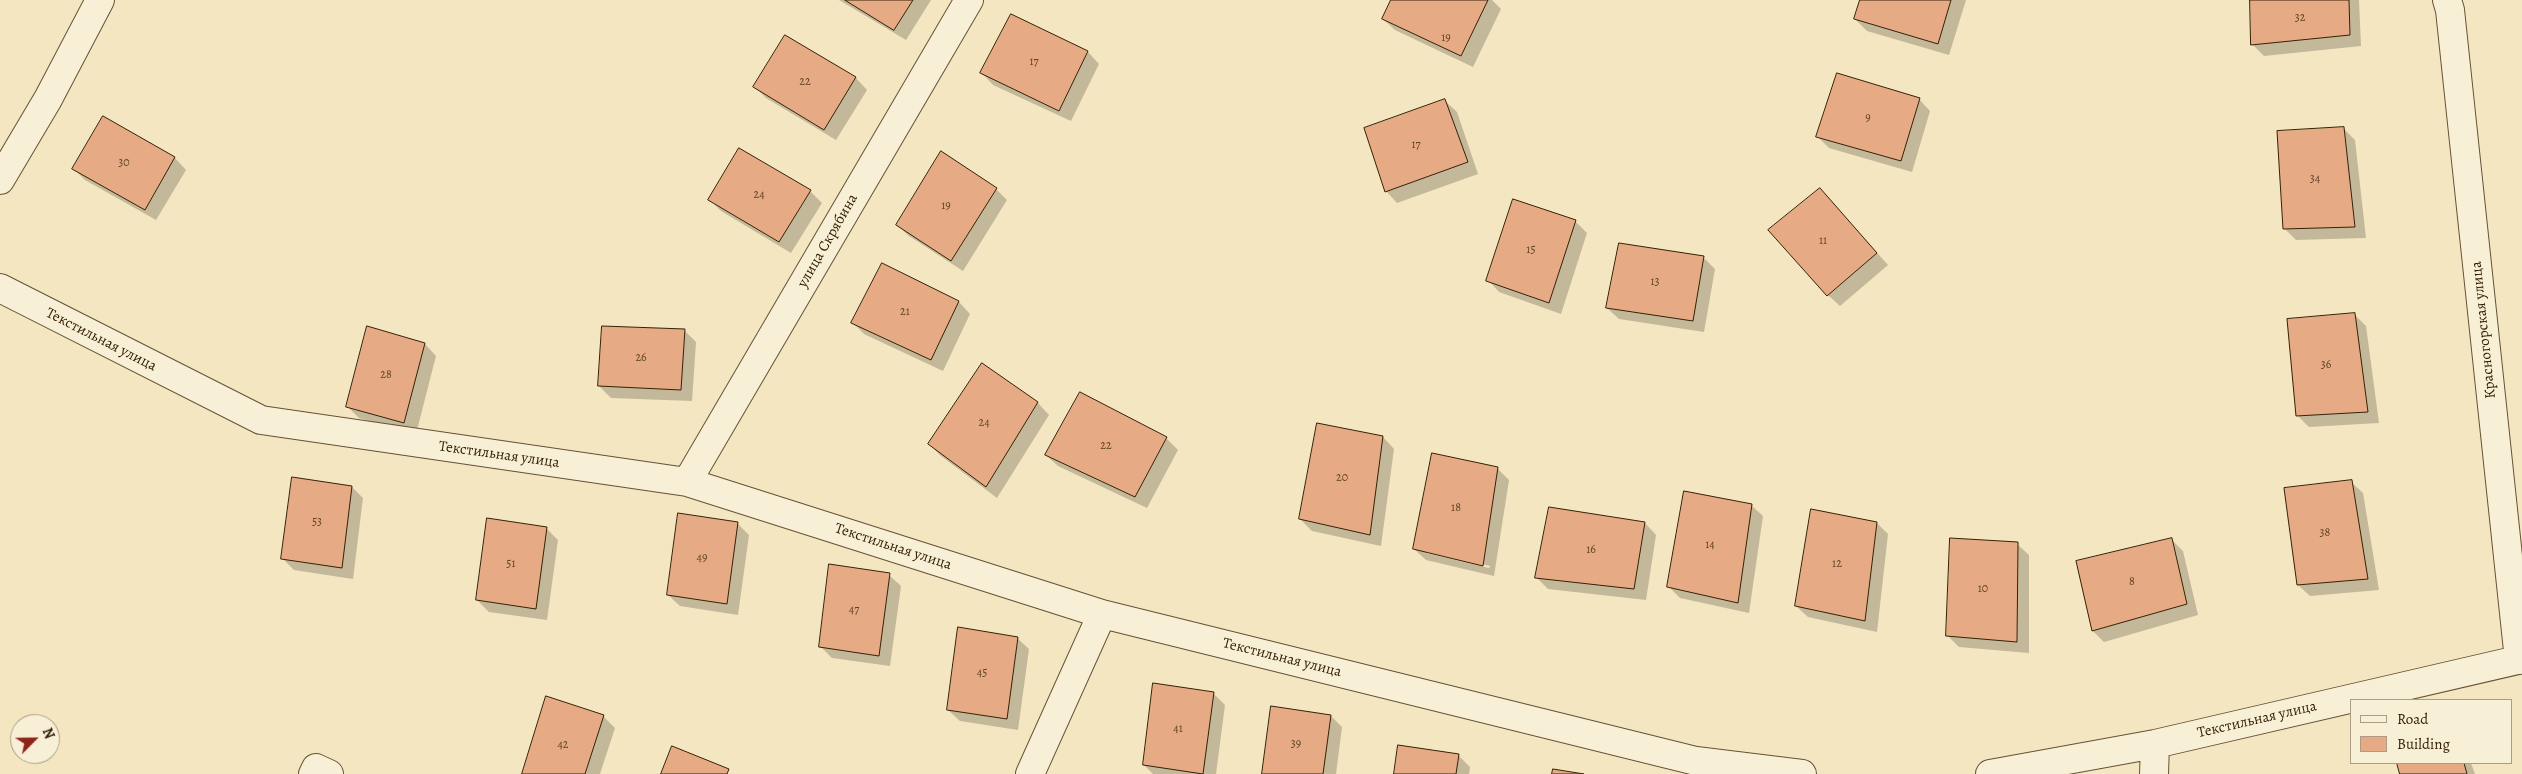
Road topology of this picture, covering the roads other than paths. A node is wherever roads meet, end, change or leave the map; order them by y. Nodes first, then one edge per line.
1 (100, 0) edge
2 (969, 0) edge
3 (2447, 0) edge
4 (0, 180) edge
5 (0, 288) edge
6 (687, 482) junction
7 (1102, 614) junction
8 (2521, 659) edge
9 (2155, 744) junction
10 (1030, 774) edge
11 (1802, 774) edge
12 (1990, 774) edge
13 (2154, 774) edge

1 - 4 street
2 - 6 street, улица Скрябина
3 - 8 street, Красногорская улица
5 - 6 street, Текстильная улица
6 - 7 street, Текстильная улица
7 - 10 street
7 - 11 street, Текстильная улица
8 - 9 street, Текстильная улица
9 - 12 street, Текстильная улица
9 - 13 street

